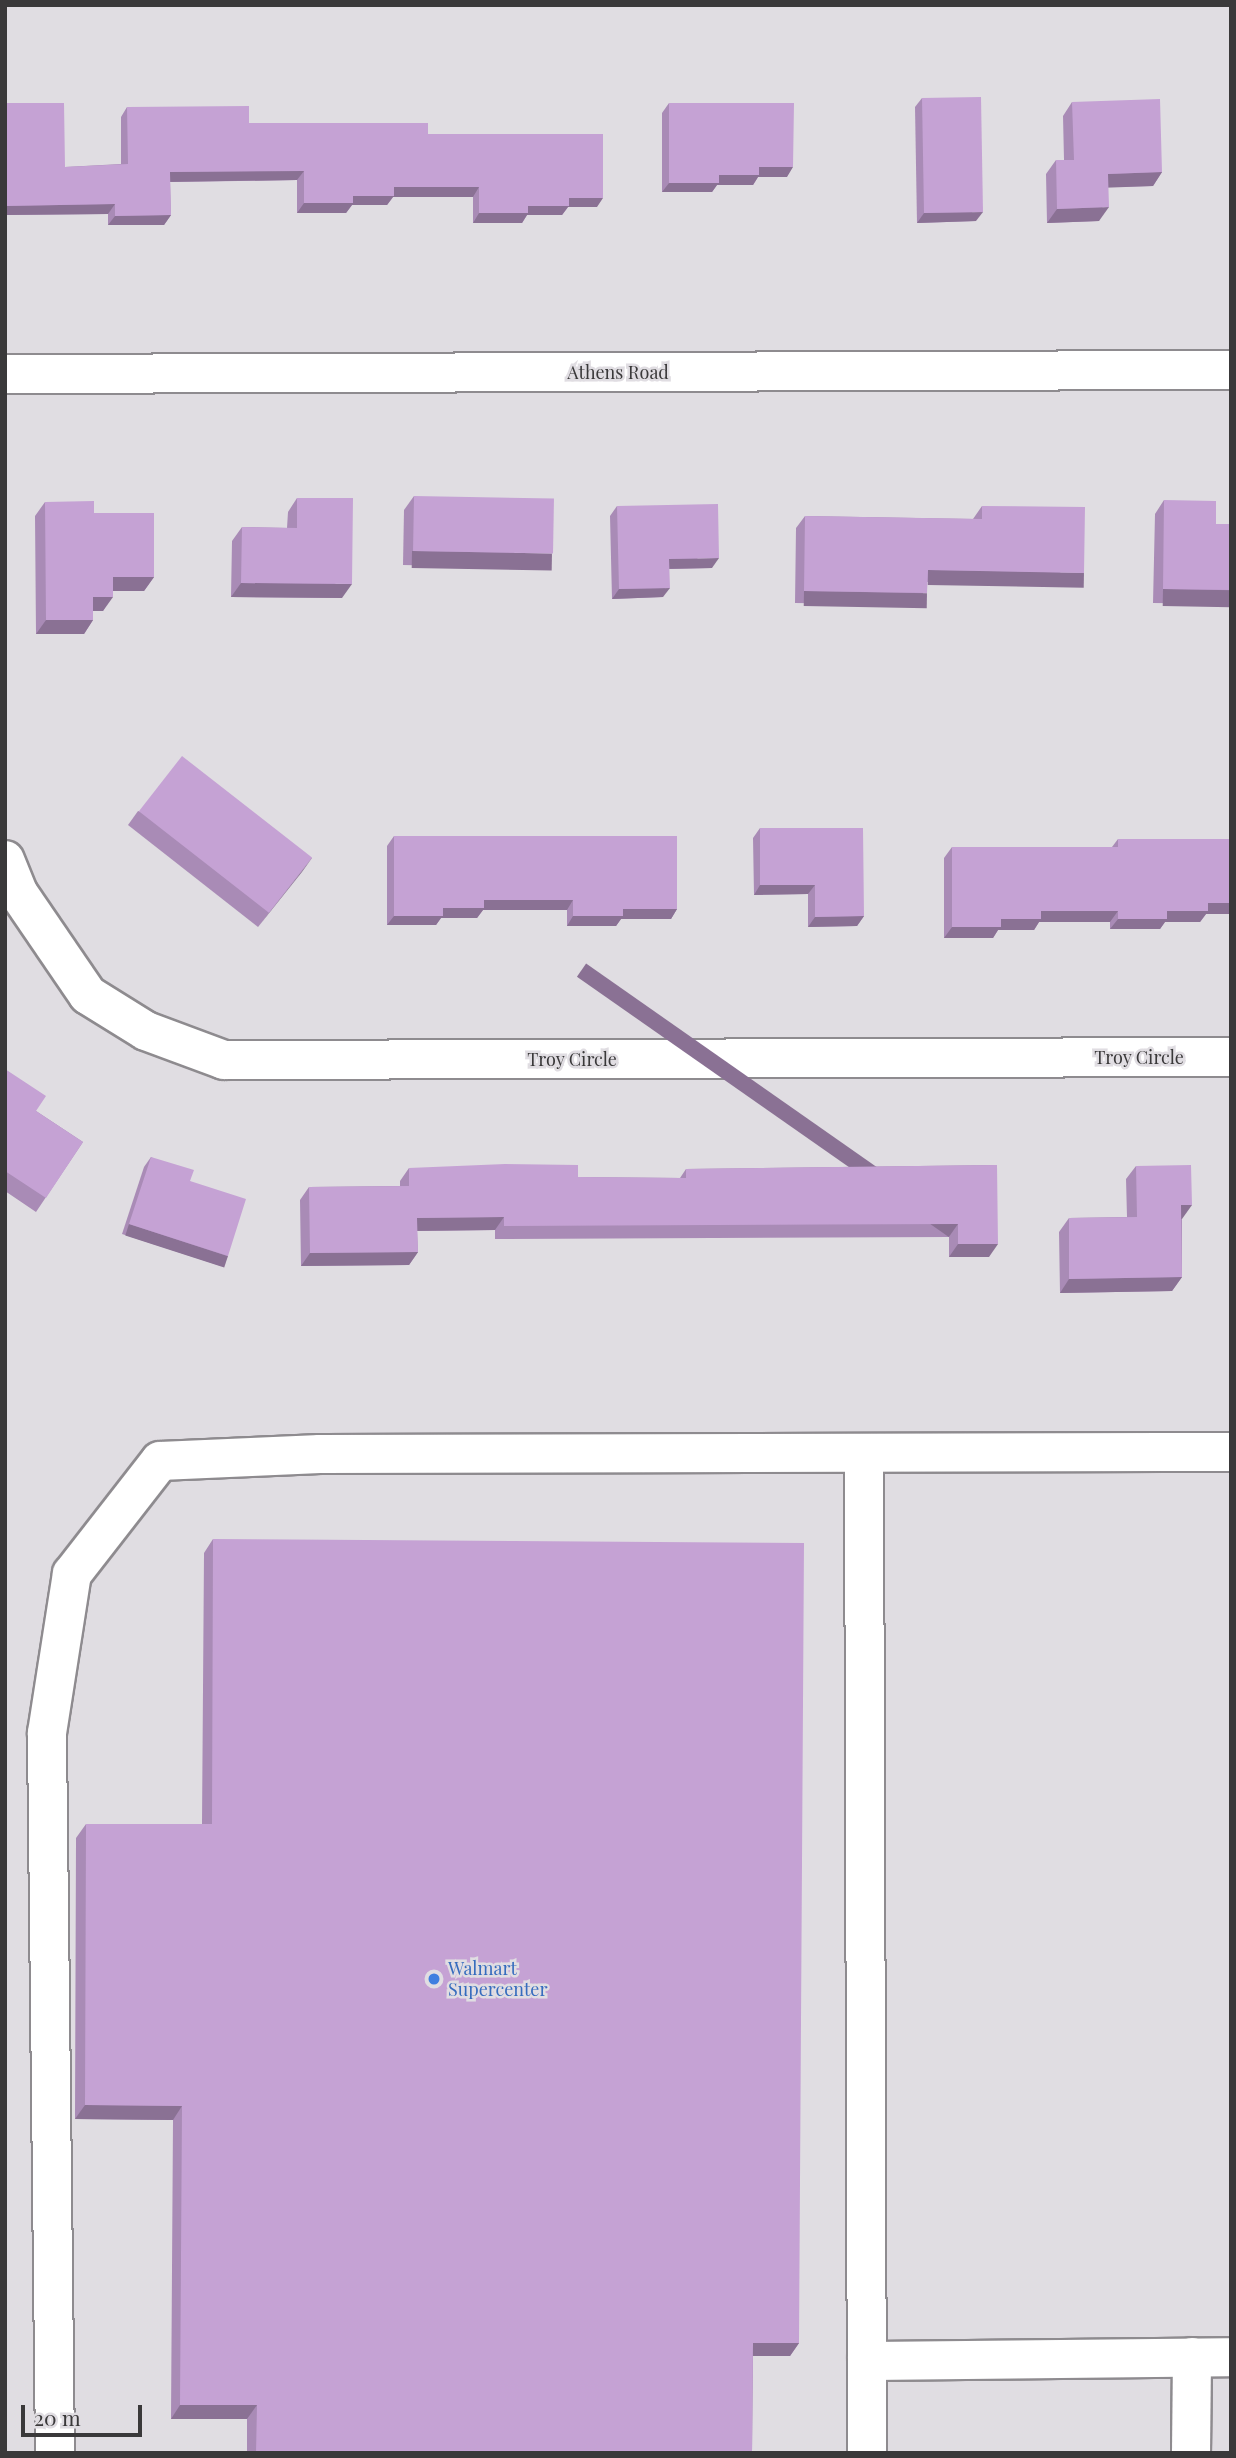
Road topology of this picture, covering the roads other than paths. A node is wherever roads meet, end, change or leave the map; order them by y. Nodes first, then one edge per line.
1 (1231, 370) edge
2 (5, 374) edge
3 (5, 860) edge
4 (1231, 1057) edge
5 (1231, 1452) edge
6 (863, 1453) junction
7 (1192, 2357) junction
8 (1231, 2357) edge
9 (867, 2361) junction
10 (55, 2453) edge
11 (867, 2453) edge
12 (1191, 2453) edge

1 - 2 street, Athens Road
3 - 4 street, Troy Circle
5 - 6 street
6 - 9 street
6 - 10 street
7 - 8 street
7 - 9 street
7 - 12 street
9 - 11 street

